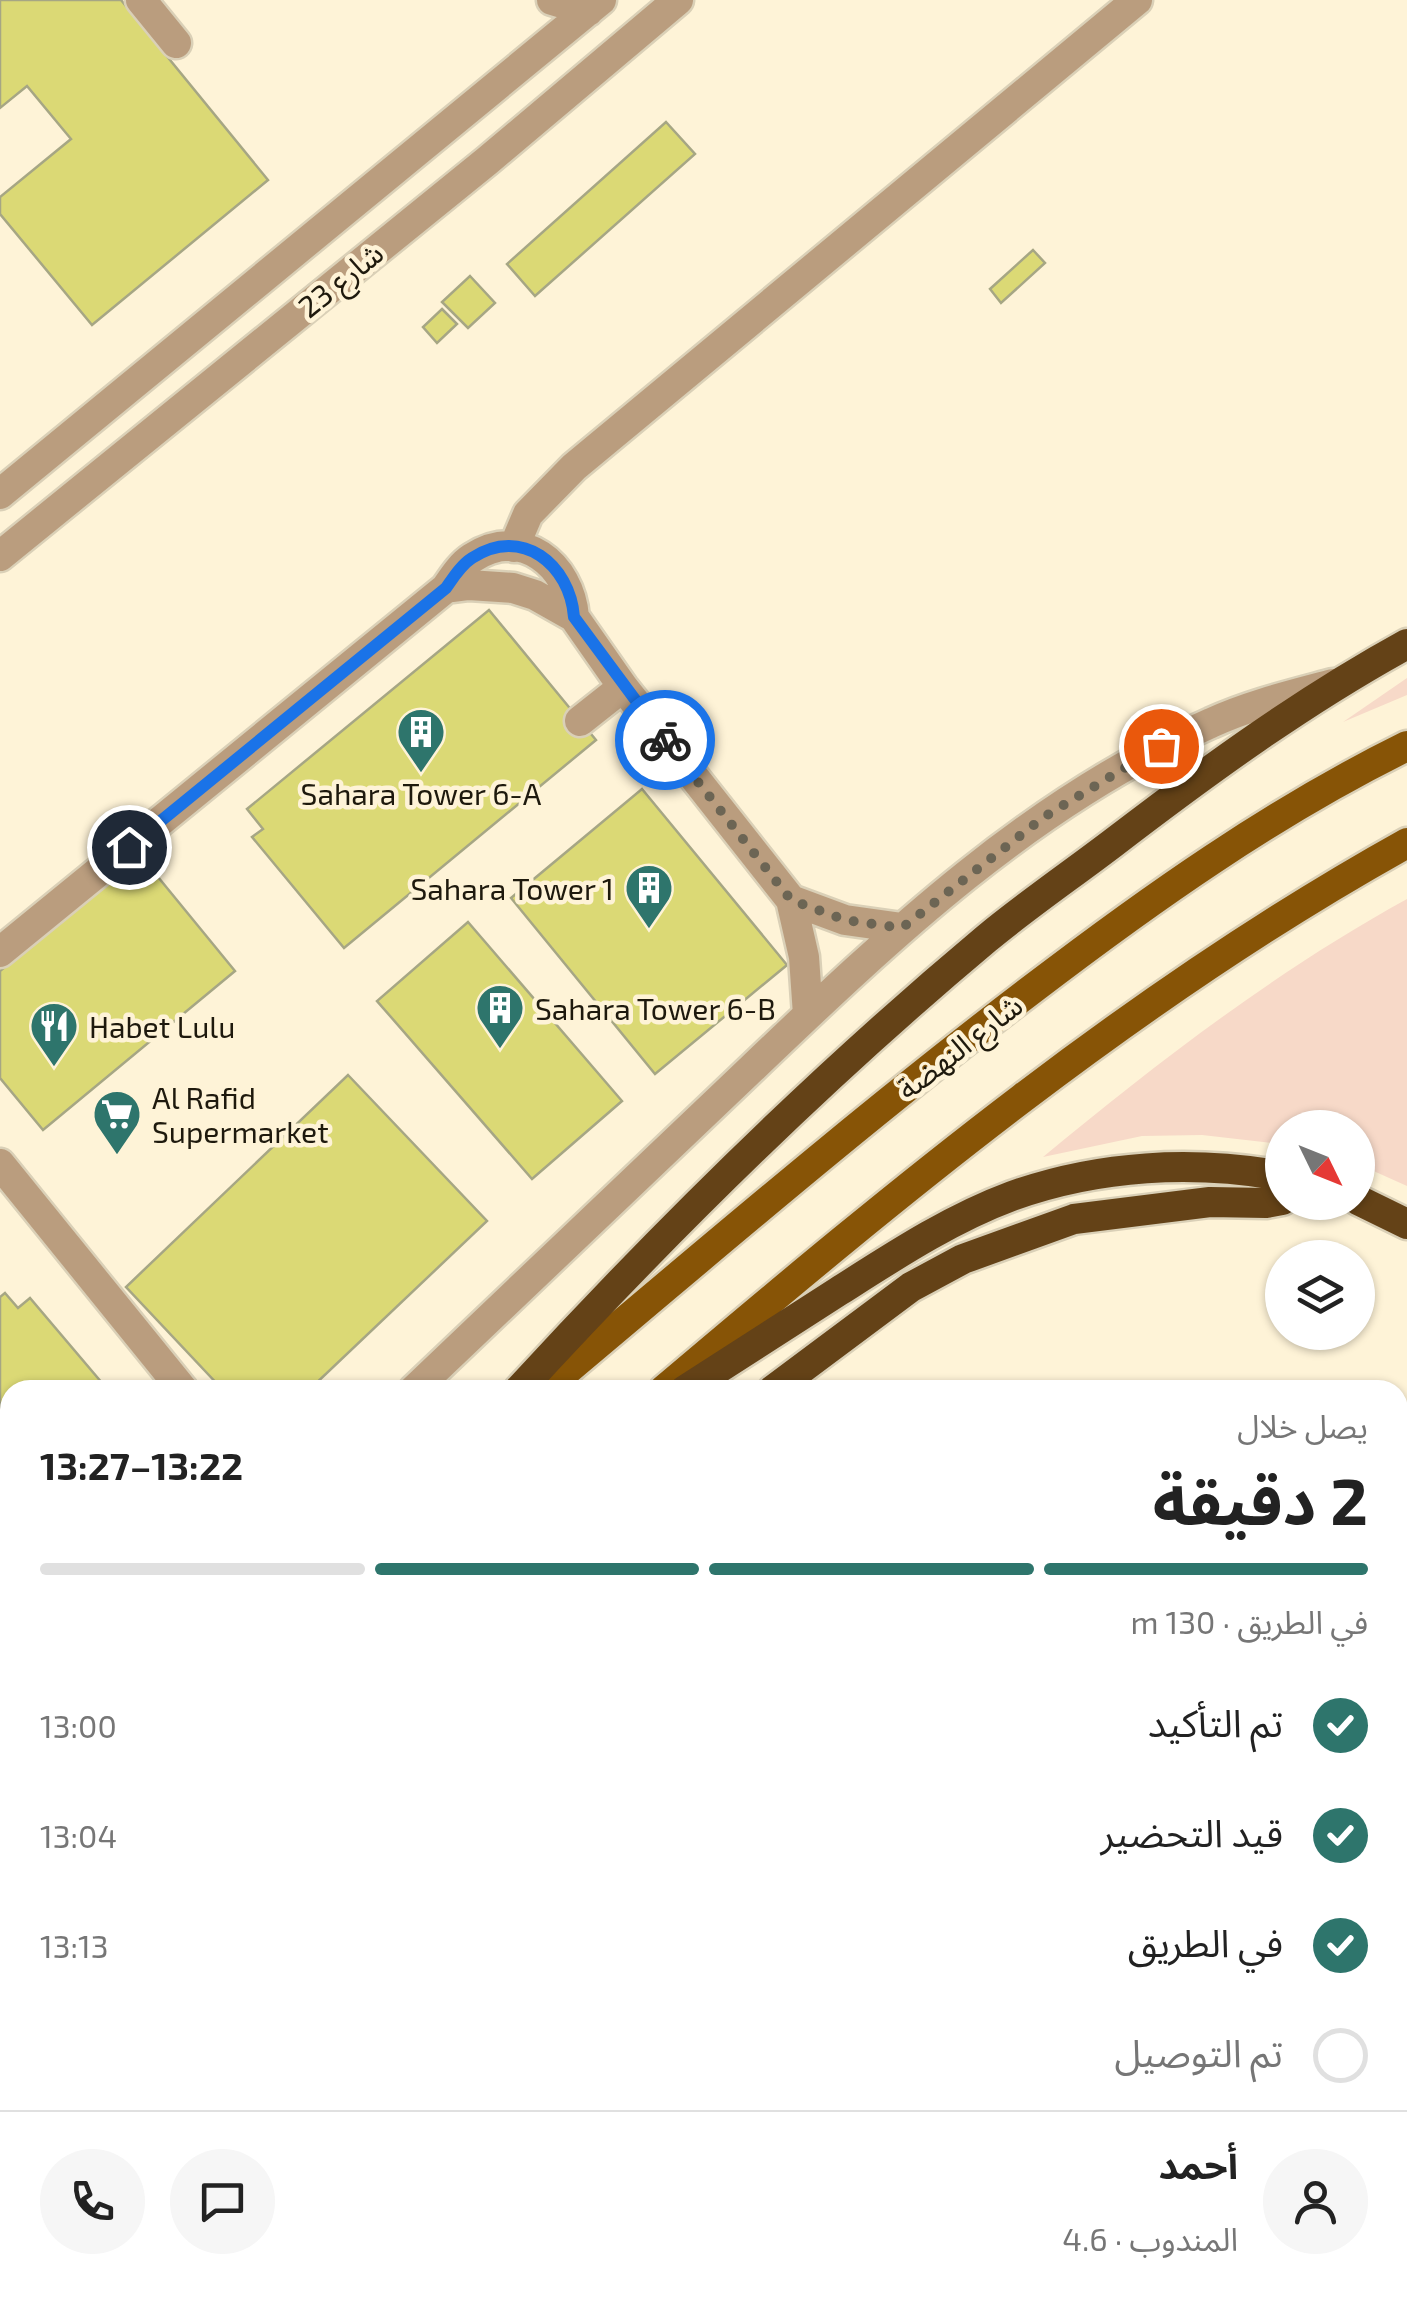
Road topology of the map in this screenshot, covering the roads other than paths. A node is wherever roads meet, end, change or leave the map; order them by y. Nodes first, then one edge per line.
1 (141, 0) edge
2 (552, 0) edge
3 (678, 0) edge
4 (1137, 0) edge
5 (595, 5) edge
6 (176, 43) dead end
7 (0, 494) edge
8 (514, 547) junction
9 (0, 556) edge
10 (446, 588) junction
11 (574, 617) junction
12 (1407, 644) edge
13 (1336, 683) junction
14 (622, 687) junction
15 (580, 721) dead end
16 (1407, 746) edge
17 (1407, 842) edge
18 (791, 900) junction
19 (902, 928) junction
20 (0, 952) edge
21 (808, 1014) junction
22 (0, 1164) edge
23 (1265, 1174) edge
24 (1265, 1200) edge
25 (1375, 1208) edge
26 (1407, 1224) edge
27 (175, 1380) edge
28 (424, 1380) edge
29 (528, 1380) edge
30 (555, 1380) edge
31 (676, 1380) edge
32 (701, 1380) edge
33 (786, 1380) edge

1 - 6 street
2 - 5 street
3 - 9 street, شارع 23
4 - 8 street
5 - 7 street, شارع 23
8 - 10 street
8 - 11 street
10 - 11 street
10 - 20 street
11 - 14 street
12 - 13 highway
13 - 19 street
13 - 29 highway
14 - 15 street
14 - 18 street
16 - 30 main road, شارع النهضة
17 - 31 main road
18 - 19 street
18 - 21 street
19 - 21 street
21 - 28 street
22 - 27 street
23 - 32 highway
24 - 33 highway
25 - 26 highway

